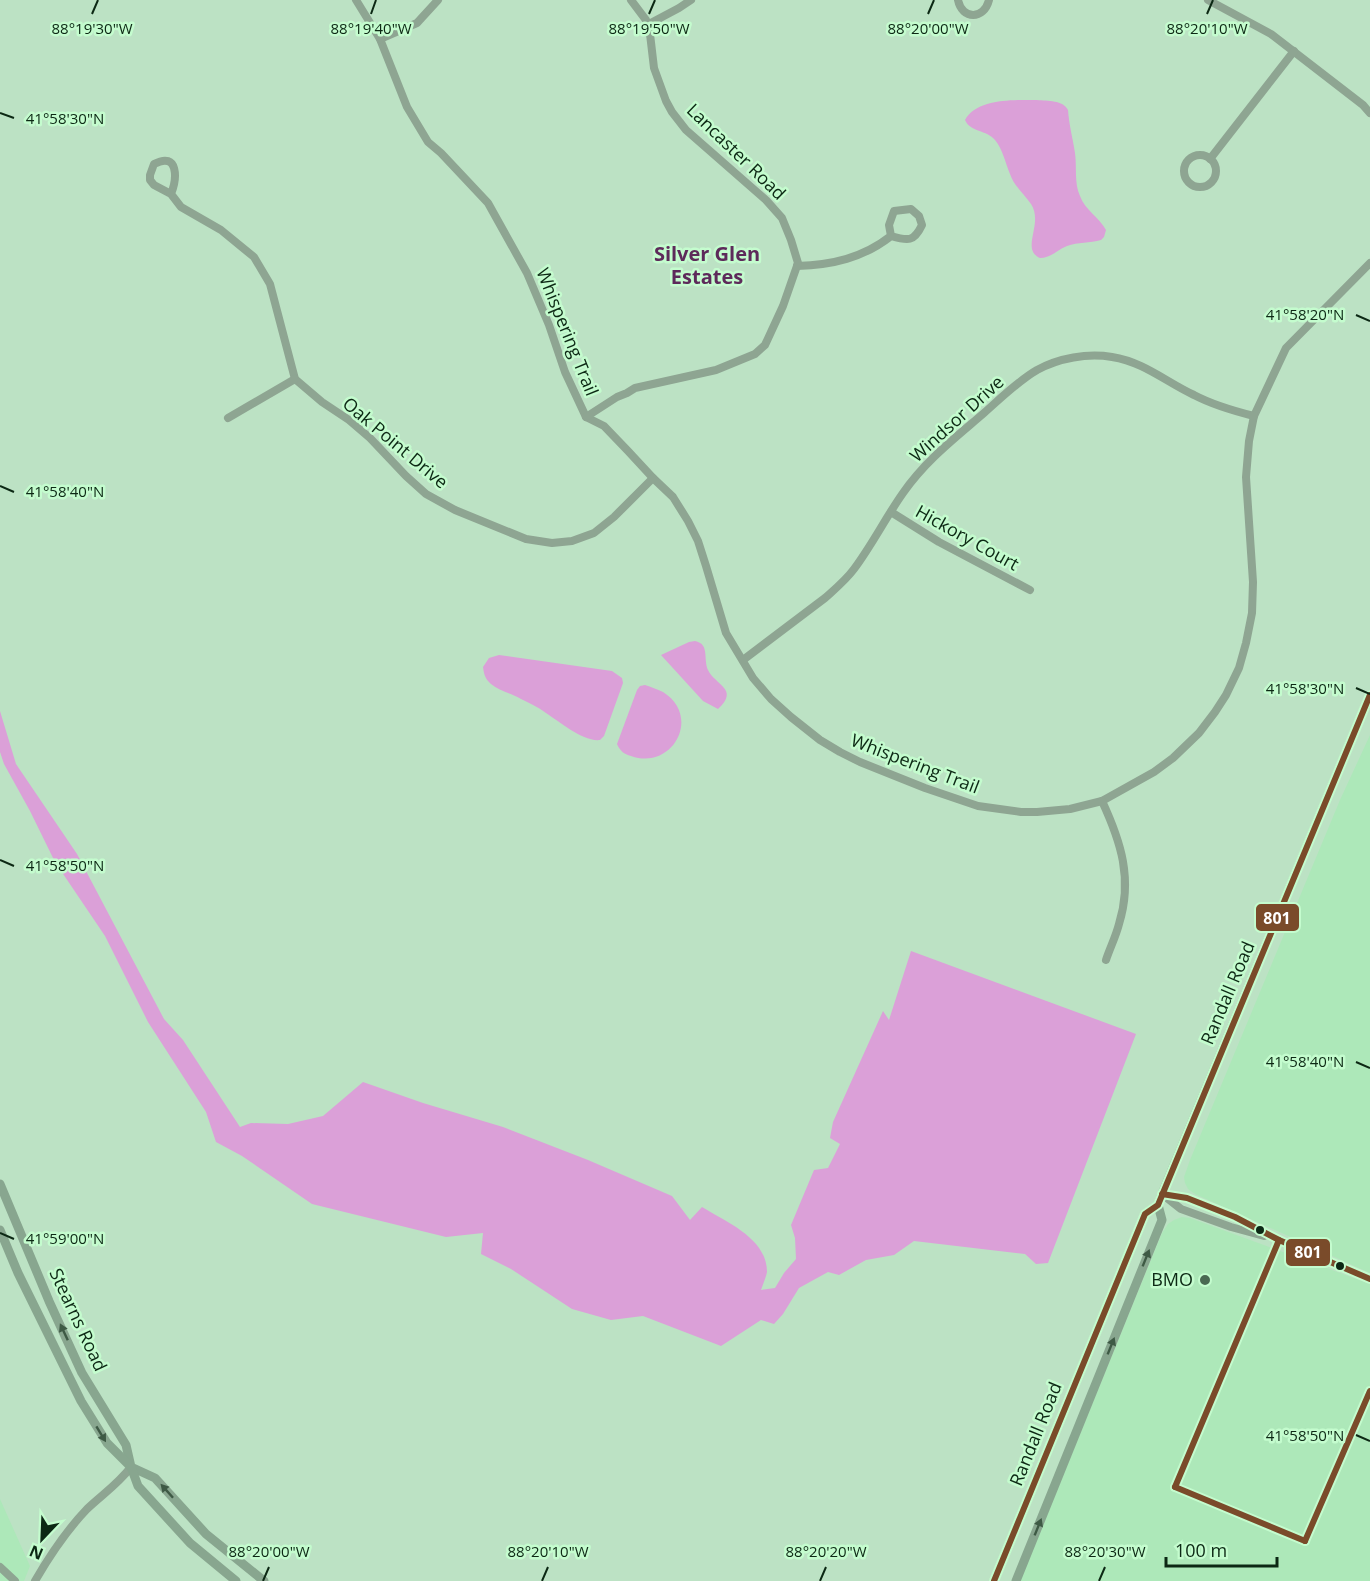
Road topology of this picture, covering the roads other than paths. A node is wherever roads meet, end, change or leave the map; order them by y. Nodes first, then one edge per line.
1 (356, 0) edge
2 (438, 0) edge
3 (631, 0) edge
4 (691, 0) edge
5 (958, 0) edge
6 (989, 0) edge
7 (1208, 0) edge
8 (647, 25) junction
9 (380, 39) junction
10 (1294, 51) junction
11 (1370, 113) edge
12 (1210, 159) junction
13 (171, 194) dead end
14 (891, 236) junction
15 (1370, 263) edge
16 (797, 266) junction
17 (295, 379) junction
18 (1254, 416) junction
19 (586, 417) junction
20 (228, 418) dead end
21 (653, 478) junction
22 (891, 512) junction
23 (1030, 590) dead end
24 (743, 660) junction
25 (1370, 695) edge
26 (1102, 801) junction
27 (1106, 960) dead end
28 (0, 1184) edge
29 (1162, 1194) junction
30 (1158, 1205) junction
31 (0, 1230) edge
32 (1279, 1240) junction
33 (1370, 1279) edge
34 (131, 1467) junction
35 (0, 1567) edge
36 (15, 1581) edge
37 (35, 1581) edge
38 (236, 1581) edge
39 (264, 1581) edge
40 (994, 1581) edge
41 (1016, 1581) edge

1 - 9 street, Whispering Trail
2 - 9 street
3 - 8 street, Lancaster Road
4 - 8 street
5 - 6 street
7 - 10 street
8 - 16 street, Lancaster Road
9 - 19 street, Whispering Trail
10 - 11 street
10 - 12 street
12 - 12 street
13 - 17 street
14 - 14 street
14 - 16 street
15 - 18 street, Whispering Trail
16 - 19 street
17 - 20 street
17 - 21 street, Oak Point Drive
18 - 22 street, Windsor Drive
18 - 26 street, Whispering Trail
19 - 21 street, Whispering Trail
21 - 24 street, Whispering Trail
22 - 23 street, Hickory Court
22 - 24 street, Windsor Drive
24 - 26 street, Whispering Trail
25 - 29 main road, Randall Road
26 - 27 street
34 -> 28 main road, Stearns Road
29 - 30 main road, Randall Road
29 - 32 street
29 - 32 street
30 - 40 main road, Randall Road
41 -> 30 main road, Randall Road
31 -> 34 main road, Stearns Road
32 - 33 street
34 - 37 street
34 - 38 main road, Stearns Road
39 -> 34 main road, Stearns Road
35 - 36 street

